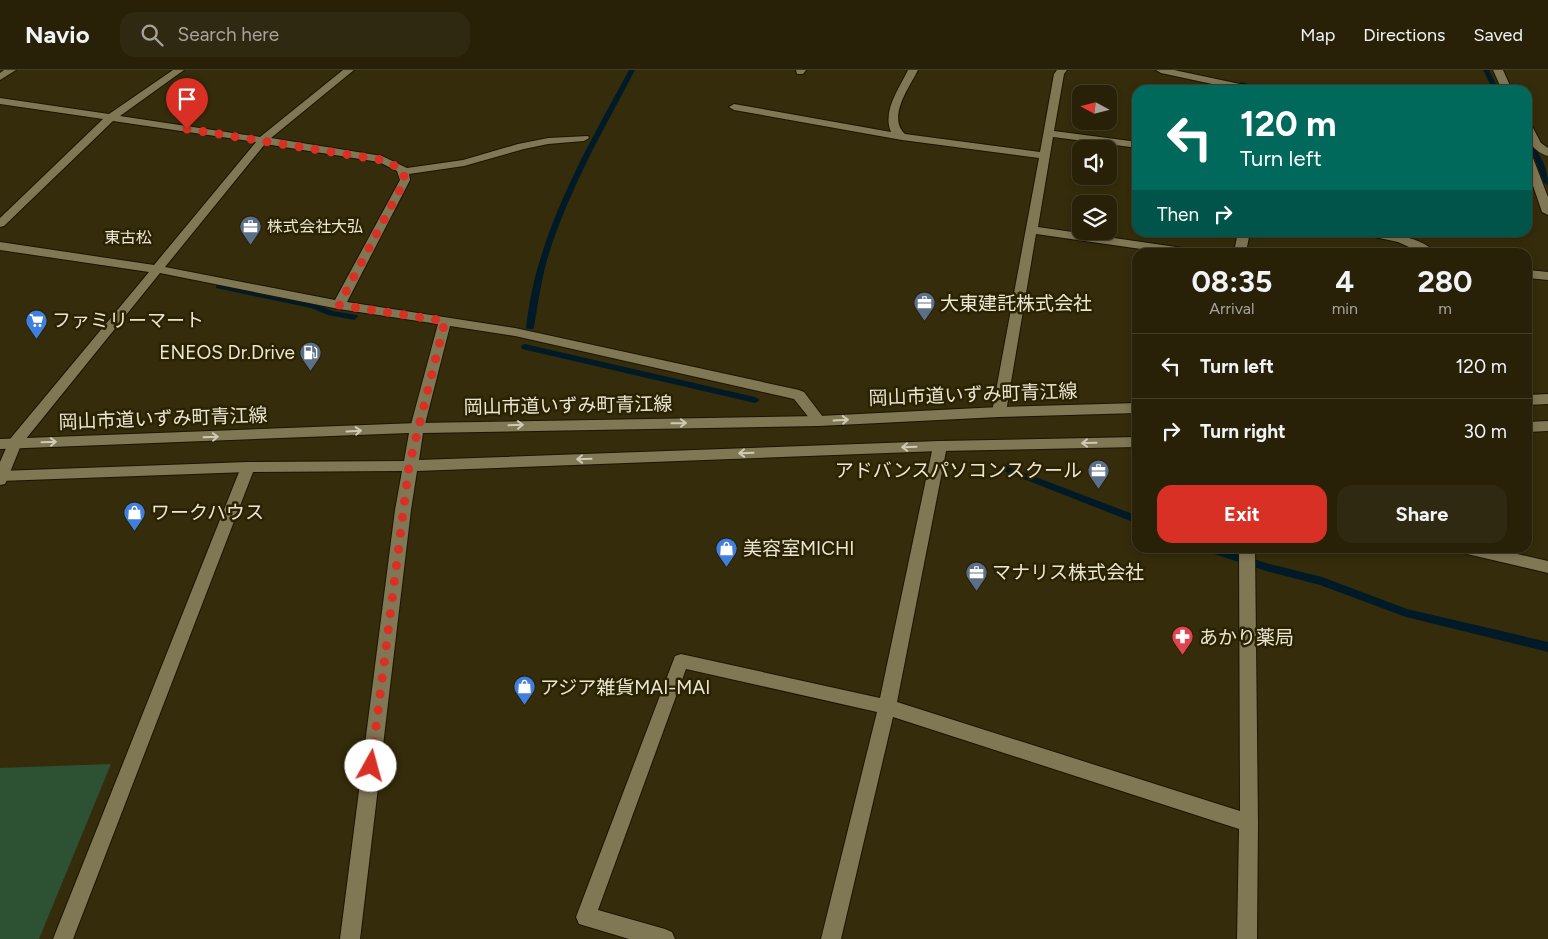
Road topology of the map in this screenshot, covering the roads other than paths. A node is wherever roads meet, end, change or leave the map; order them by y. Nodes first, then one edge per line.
1 (12, 70) edge
2 (179, 70) edge
3 (349, 70) edge
4 (914, 70) edge
5 (1062, 70) edge
6 (1161, 70) edge
7 (1498, 70) edge
8 (0, 77) edge
9 (1231, 85) edge
10 (1506, 85) edge
11 (0, 101) edge
12 (734, 107) dead end
13 (110, 118) junction
14 (1049, 133) junction
15 (902, 137) junction
16 (584, 138) dead end
17 (1532, 138) edge
18 (263, 140) junction
19 (1132, 144) edge
20 (1548, 153) edge
21 (1045, 156) junction
22 (1532, 169) edge
23 (403, 172) junction
24 (1548, 212) edge
25 (0, 224) edge
26 (1032, 230) junction
27 (1395, 237) edge
28 (0, 246) edge
29 (1156, 248) edge
30 (1421, 248) edge
31 (156, 269) junction
32 (1532, 274) edge
33 (1548, 276) edge
34 (339, 305) junction
35 (445, 321) junction
36 (1548, 399) edge
37 (1532, 400) edge
38 (1132, 408) edge
39 (999, 412) junction
40 (819, 421) junction
41 (1548, 426) edge
42 (1532, 427) edge
43 (417, 428) junction
44 (1132, 442) edge
45 (0, 444) edge
46 (15, 444) junction
47 (940, 446) junction
48 (409, 466) junction
49 (248, 467) junction
50 (1, 477) edge
51 (1488, 553) edge
52 (1248, 557) edge
53 (1548, 567) edge
54 (887, 707) junction
55 (1249, 823) junction
56 (62, 939) edge
57 (350, 939) edge
58 (665, 939) edge
59 (831, 939) edge
60 (1246, 939) edge

1 - 8 street
2 - 13 street
3 - 18 street
4 - 15 street
5 - 14 street
6 - 9 street
7 - 10 street
11 - 13 street
12 - 15 street
13 - 18 street
13 - 25 street
14 - 19 street
14 - 21 street
15 - 21 street
16 - 23 street
17 - 20 street
18 - 23 street
18 - 31 street
21 - 26 street
22 - 24 street
23 - 34 street
26 - 29 street
26 - 39 street
27 - 30 street
28 - 31 street
31 - 34 street
31 - 46 street
32 - 33 street
34 - 35 street
35 - 40 street
35 - 43 street
36 - 37 street
38 - 39 street, 岡山市道いずみ町青江線
40 -> 39 street, 岡山市道いずみ町青江線
43 -> 40 street, 岡山市道いずみ町青江線
41 - 42 street
46 -> 43 street, 岡山市道いずみ町青江線
43 - 48 street
44 -> 47 street
45 - 46 street, 岡山市道いずみ町青江線
46 - 50 street
47 -> 48 street
47 - 54 street
48 - 49 street
48 - 57 street
49 - 50 street
49 - 56 street
51 - 53 street
52 - 55 street
54 - 55 street
54 - 58 street
54 - 59 street
55 - 60 street

